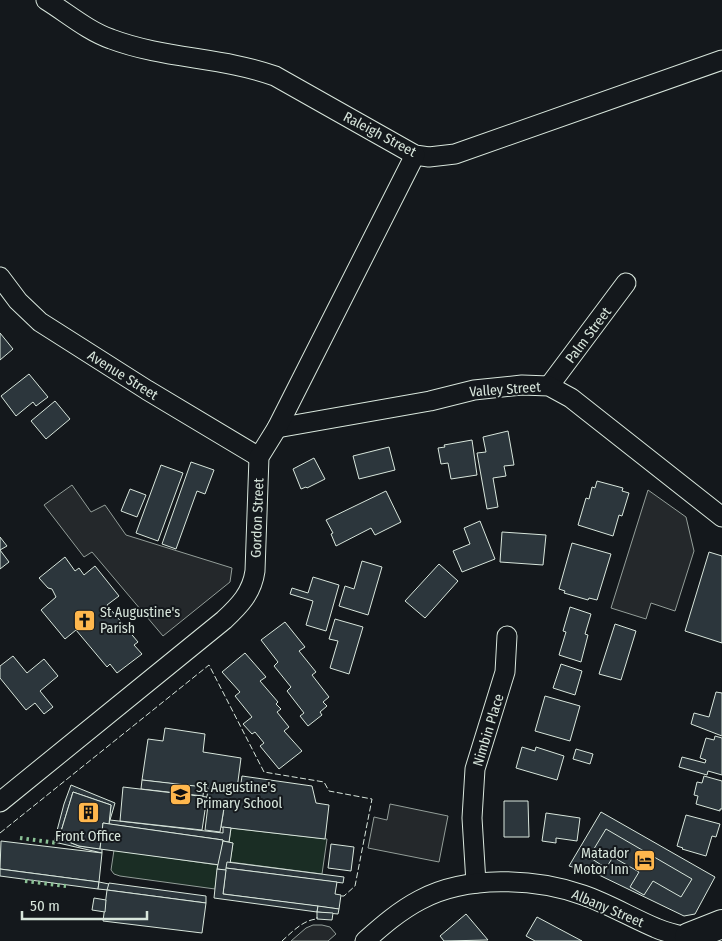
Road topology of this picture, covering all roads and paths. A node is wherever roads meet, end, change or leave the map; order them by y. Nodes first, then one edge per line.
1 (46, 0) edge
2 (722, 60) edge
3 (416, 155) junction
4 (0, 277) edge
5 (626, 283) dead end
6 (549, 386) junction
7 (277, 428) junction
8 (258, 457) junction
9 (722, 517) edge
10 (507, 636) dead end
11 (0, 802) edge
12 (476, 883) junction
13 (722, 924) edge
14 (678, 937) edge
15 (365, 941) edge

1 - 3 street, Raleigh Street
2 - 3 street, Raleigh Street
3 - 7 street
4 - 8 street, Avenue Street
5 - 6 street, Palm Street
6 - 7 street, Valley Street
6 - 9 street, Valley Street
7 - 8 street
8 - 11 street, Gordon Street
10 - 12 street, Nimbin Place
12 - 14 street, Albany Street
12 - 15 street, Albany Street
13 - 14 highway

